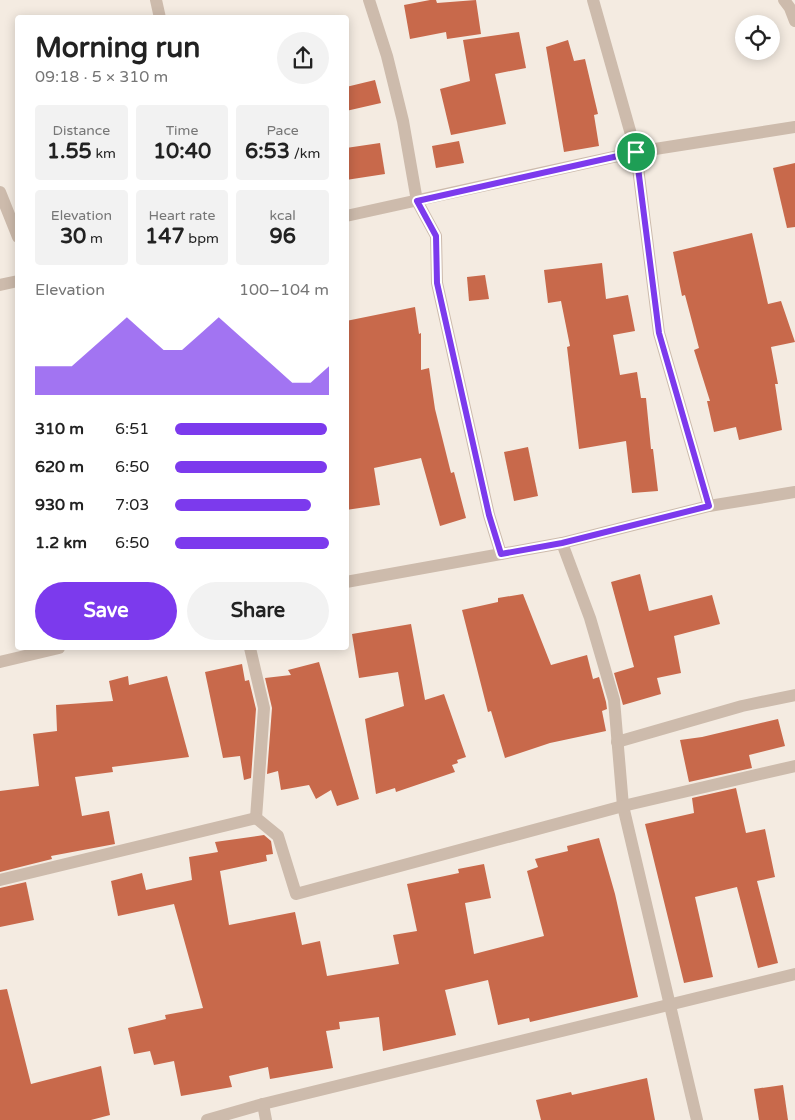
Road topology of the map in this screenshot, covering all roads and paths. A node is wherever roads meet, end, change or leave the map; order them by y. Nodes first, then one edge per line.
1 (156, 0) edge
2 (369, 0) edge
3 (593, 0) edge
4 (784, 0) edge
5 (159, 15) edge
6 (795, 21) edge
7 (795, 127) edge
8 (636, 152) junction
9 (0, 192) edge
10 (417, 201) junction
11 (349, 215) edge
12 (15, 230) edge
13 (15, 282) edge
14 (0, 285) edge
15 (795, 492) edge
16 (709, 506) junction
17 (562, 543) junction
18 (501, 554) junction
19 (349, 581) edge
20 (51, 650) edge
21 (250, 650) edge
22 (0, 662) edge
23 (795, 695) edge
24 (617, 742) junction
25 (795, 766) edge
26 (623, 806) junction
27 (256, 818) junction
28 (0, 880) edge
29 (795, 974) edge
30 (669, 1006) junction
31 (263, 1104) junction
32 (207, 1120) edge
33 (266, 1120) edge
34 (697, 1120) edge

1 - 5 street
2 - 10 street
3 - 8 street
4 - 6 street
7 - 8 street
8 - 10 street
8 - 16 street
9 - 12 street
10 - 11 street
10 - 18 street
13 - 14 street
15 - 16 street
16 - 17 street
17 - 18 street
17 - 24 street
18 - 19 street
20 - 22 street
21 - 27 street
23 - 24 street
24 - 26 street
25 - 26 street
26 - 27 street
26 - 30 street
27 - 28 street
29 - 30 street
30 - 31 street
30 - 34 street
31 - 32 street
31 - 33 street

